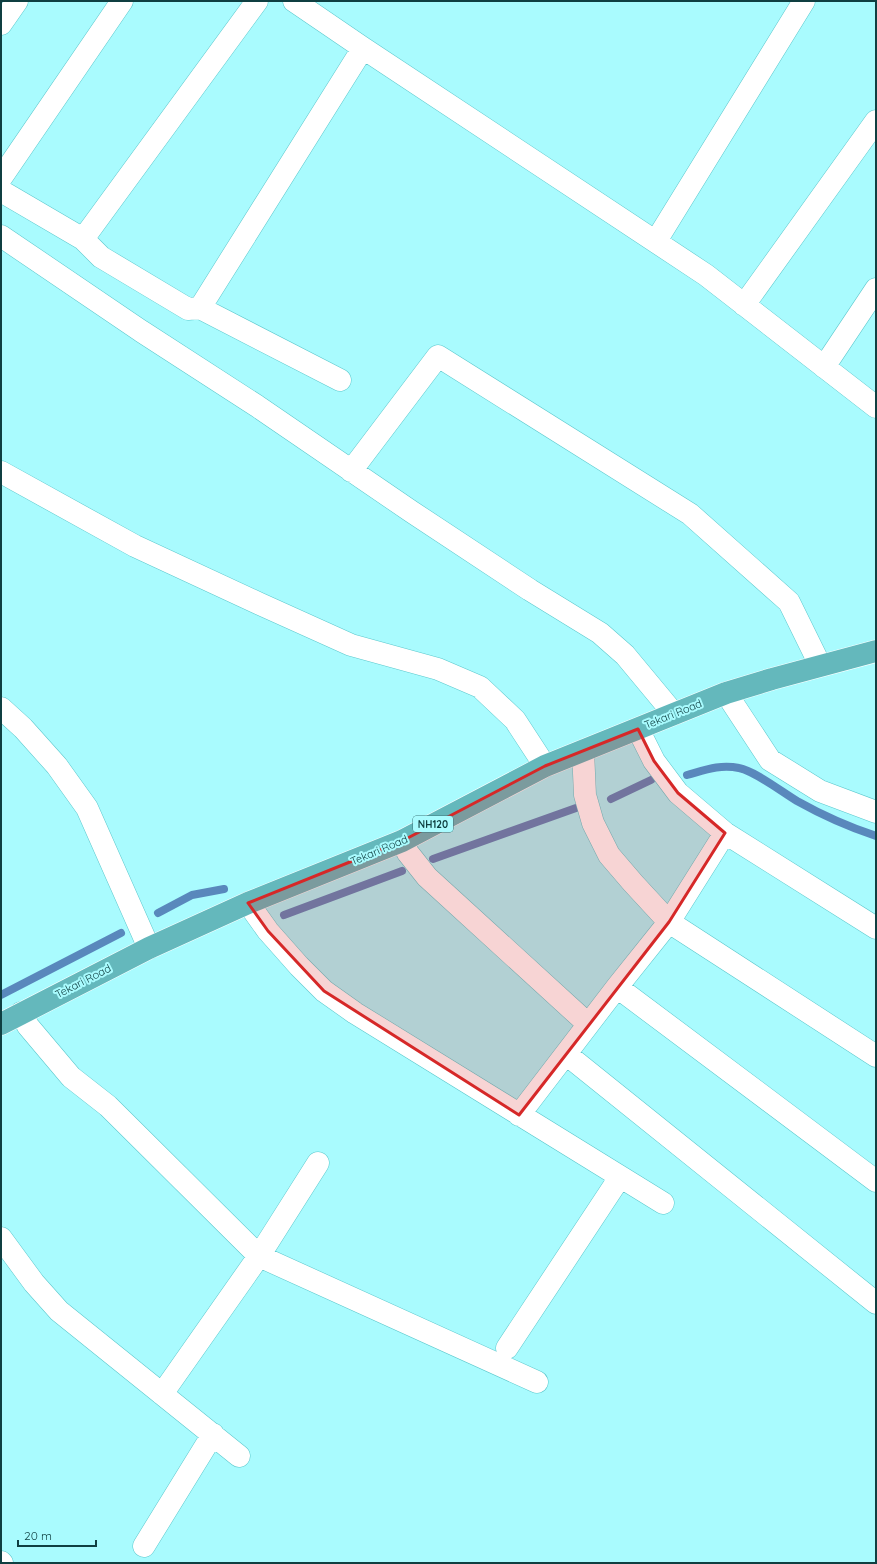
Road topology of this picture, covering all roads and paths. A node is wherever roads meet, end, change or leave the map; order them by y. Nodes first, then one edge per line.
1 (17, 1) edge
2 (122, 1) edge
3 (257, 1) edge
4 (294, 1) edge
5 (804, 1) edge
6 (1, 24) edge
7 (363, 48) junction
8 (876, 121) edge
9 (1, 178) edge
10 (1, 191) edge
11 (1, 236) edge
12 (82, 239) junction
13 (656, 241) junction
14 (876, 289) edge
15 (744, 304) junction
16 (200, 308) junction
17 (824, 367) junction
18 (340, 380) dead end
19 (876, 407) edge
20 (351, 471) junction
21 (1, 472) edge
22 (876, 651) edge
23 (820, 665) junction
24 (726, 693) junction
25 (1, 708) edge
26 (674, 714) junction
27 (638, 729) junction
28 (583, 751) junction
29 (545, 766) junction
30 (876, 812) edge
31 (725, 833) junction
32 (402, 841) junction
33 (248, 903) junction
34 (669, 922) junction
35 (876, 928) edge
36 (149, 948) junction
37 (617, 987) junction
38 (21, 1013) junction
39 (1, 1024) edge
40 (588, 1024) junction
41 (566, 1054) junction
42 (876, 1056) edge
43 (520, 1115) junction
44 (318, 1163) dead end
45 (620, 1177) junction
46 (876, 1181) edge
47 (663, 1203) dead end
48 (1, 1238) edge
49 (259, 1256) junction
50 (876, 1303) edge
51 (506, 1348) dead end
52 (537, 1382) dead end
53 (162, 1394) junction
54 (213, 1434) junction
55 (240, 1456) dead end
56 (144, 1546) dead end

1 - 6 street
2 - 9 street
3 - 12 street
4 - 7 street
5 - 13 street
7 - 13 street
7 - 16 street
8 - 15 street
10 - 12 street
11 - 20 street
12 - 16 street
13 - 15 street
14 - 17 street
15 - 17 street
16 - 18 street
17 - 19 street
20 - 23 street
20 - 26 street
21 - 29 street
22 - 23 highway, Tekari Road / NH120
23 - 24 highway, Tekari Road / NH120
24 - 26 highway, Tekari Road / NH120
24 - 30 street
25 - 36 street
26 - 27 highway, Tekari Road / NH120
27 - 28 highway, Tekari Road / NH120
27 - 31 street
28 - 29 highway, Tekari Road / NH120
28 - 34 street
29 - 32 highway, Tekari Road / NH120
31 - 34 street
31 - 35 street
32 - 33 highway, Tekari Road / NH120
32 - 40 street
33 - 36 highway, Tekari Road / NH120
33 - 43 street
34 - 37 street
34 - 42 street
36 - 38 highway, Tekari Road / NH120
37 - 40 street
37 - 46 street
38 - 39 highway, Tekari Road / NH120
38 - 49 street
40 - 41 street
41 - 43 street
41 - 50 street
43 - 45 street
44 - 49 street
45 - 47 street
45 - 51 street
48 - 53 street
49 - 52 street
49 - 53 street
53 - 54 street
54 - 55 street
54 - 56 street

